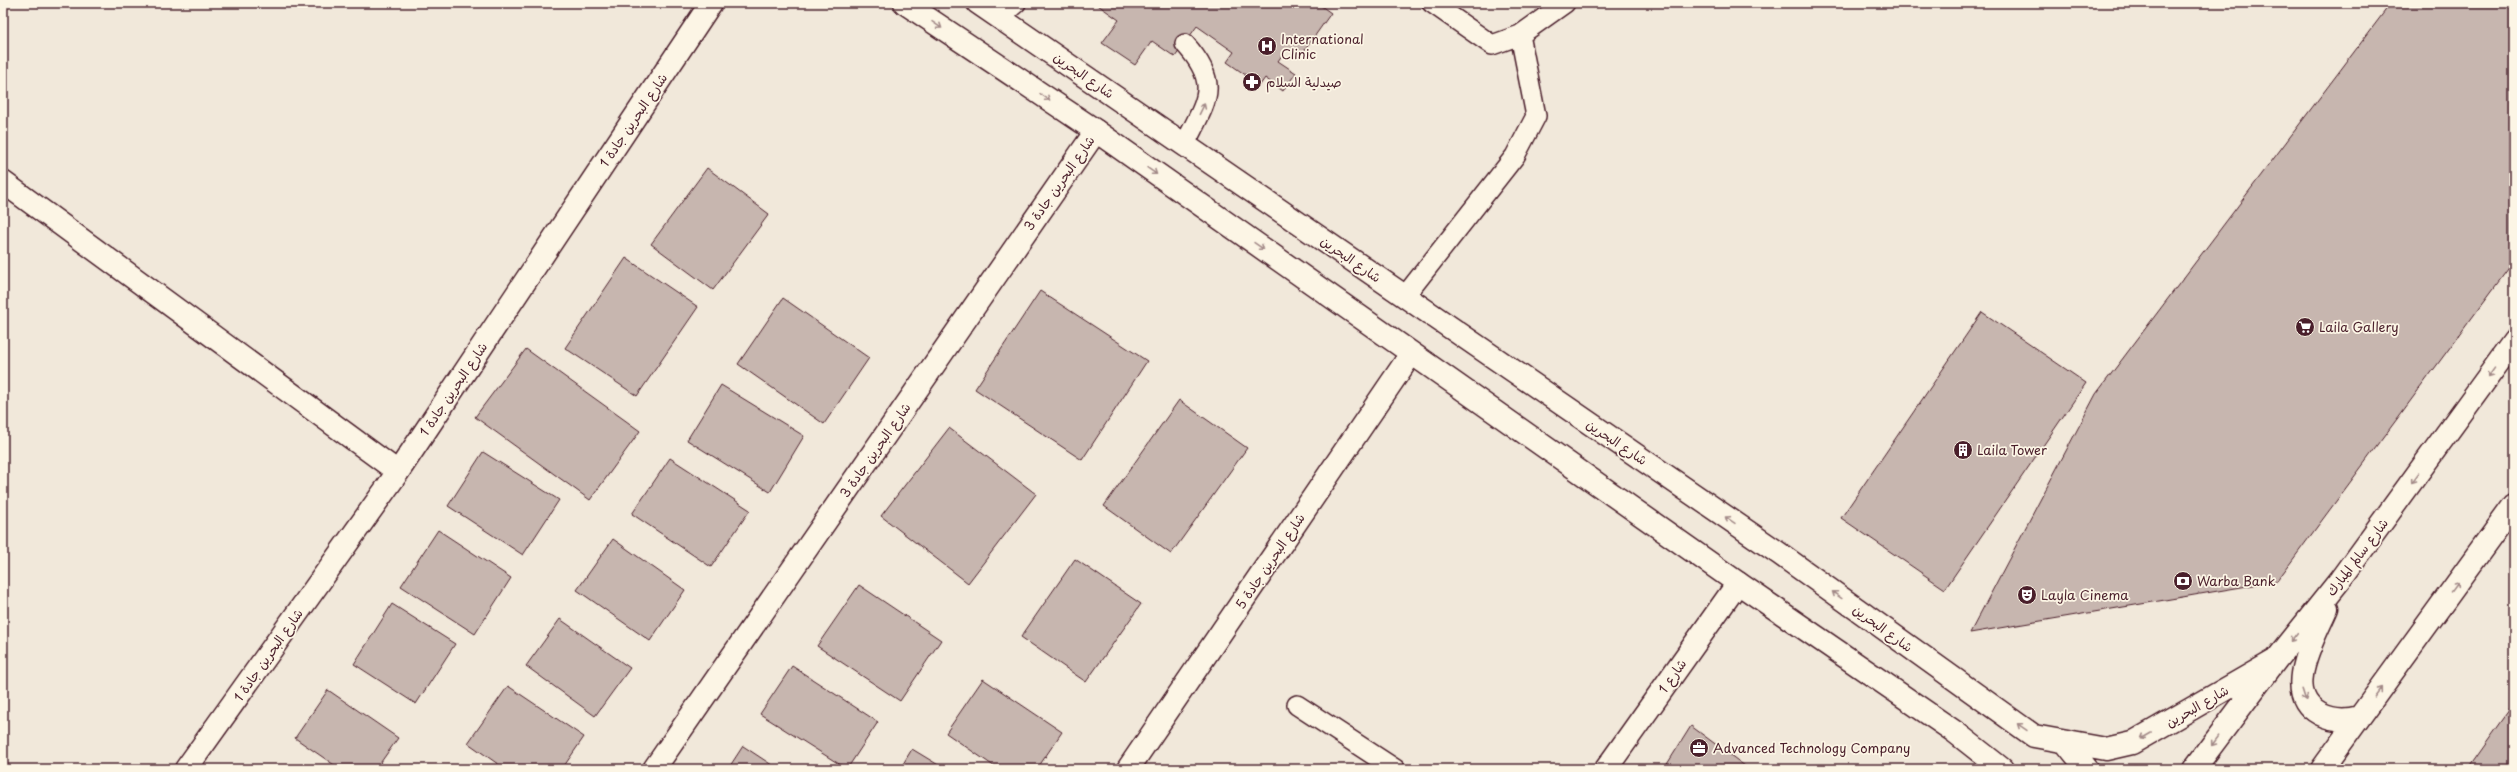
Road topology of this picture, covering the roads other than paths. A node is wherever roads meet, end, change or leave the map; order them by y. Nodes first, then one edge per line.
1 (711, 3) edge
2 (905, 3) edge
3 (978, 3) edge
4 (1432, 3) edge
5 (1565, 3) edge
6 (1008, 10) edge
7 (1520, 35) junction
8 (1185, 44) dead end
9 (1096, 131) junction
10 (1185, 144) junction
11 (3, 182) edge
12 (1405, 296) junction
13 (2514, 341) edge
14 (1411, 354) junction
15 (398, 472) junction
16 (2514, 505) edge
17 (2340, 580) junction
18 (1738, 584) junction
19 (2276, 660) junction
20 (1297, 705) dead end
21 (2359, 717) junction
22 (2066, 743) junction
23 (186, 769) edge
24 (654, 769) edge
25 (1128, 769) edge
26 (1396, 769) edge
27 (1606, 769) edge
28 (2002, 769) edge
29 (2086, 769) edge
30 (2194, 769) edge
31 (2322, 769) edge

1 - 15 street, شارع البحرين جادة 1
2 -> 9 street
3 - 6 street, شارع البحرين
4 - 7 lane
5 - 7 lane
6 - 10 street, شارع البحرين
7 - 12 lane
10 -> 8 lane
9 -> 14 street
9 - 24 street, شارع البحرين جادة 3
10 - 12 street, شارع البحرين
11 - 15 street
22 -> 12 street, شارع البحرين
13 -> 17 street, شارع سالم المبارك
14 - 18 street
14 - 25 street, شارع البحرين جادة 5
15 - 23 street, شارع البحرين جادة 1
21 -> 16 street
17 -> 19 street, شارع سالم المبارك
17 -> 21 street
18 - 27 street, شارع 1
18 - 28 street
19 -> 22 street, شارع البحرين
19 -> 30 street, شارع سالم المبارك
20 - 26 lane
21 - 31 street
22 - 29 street

